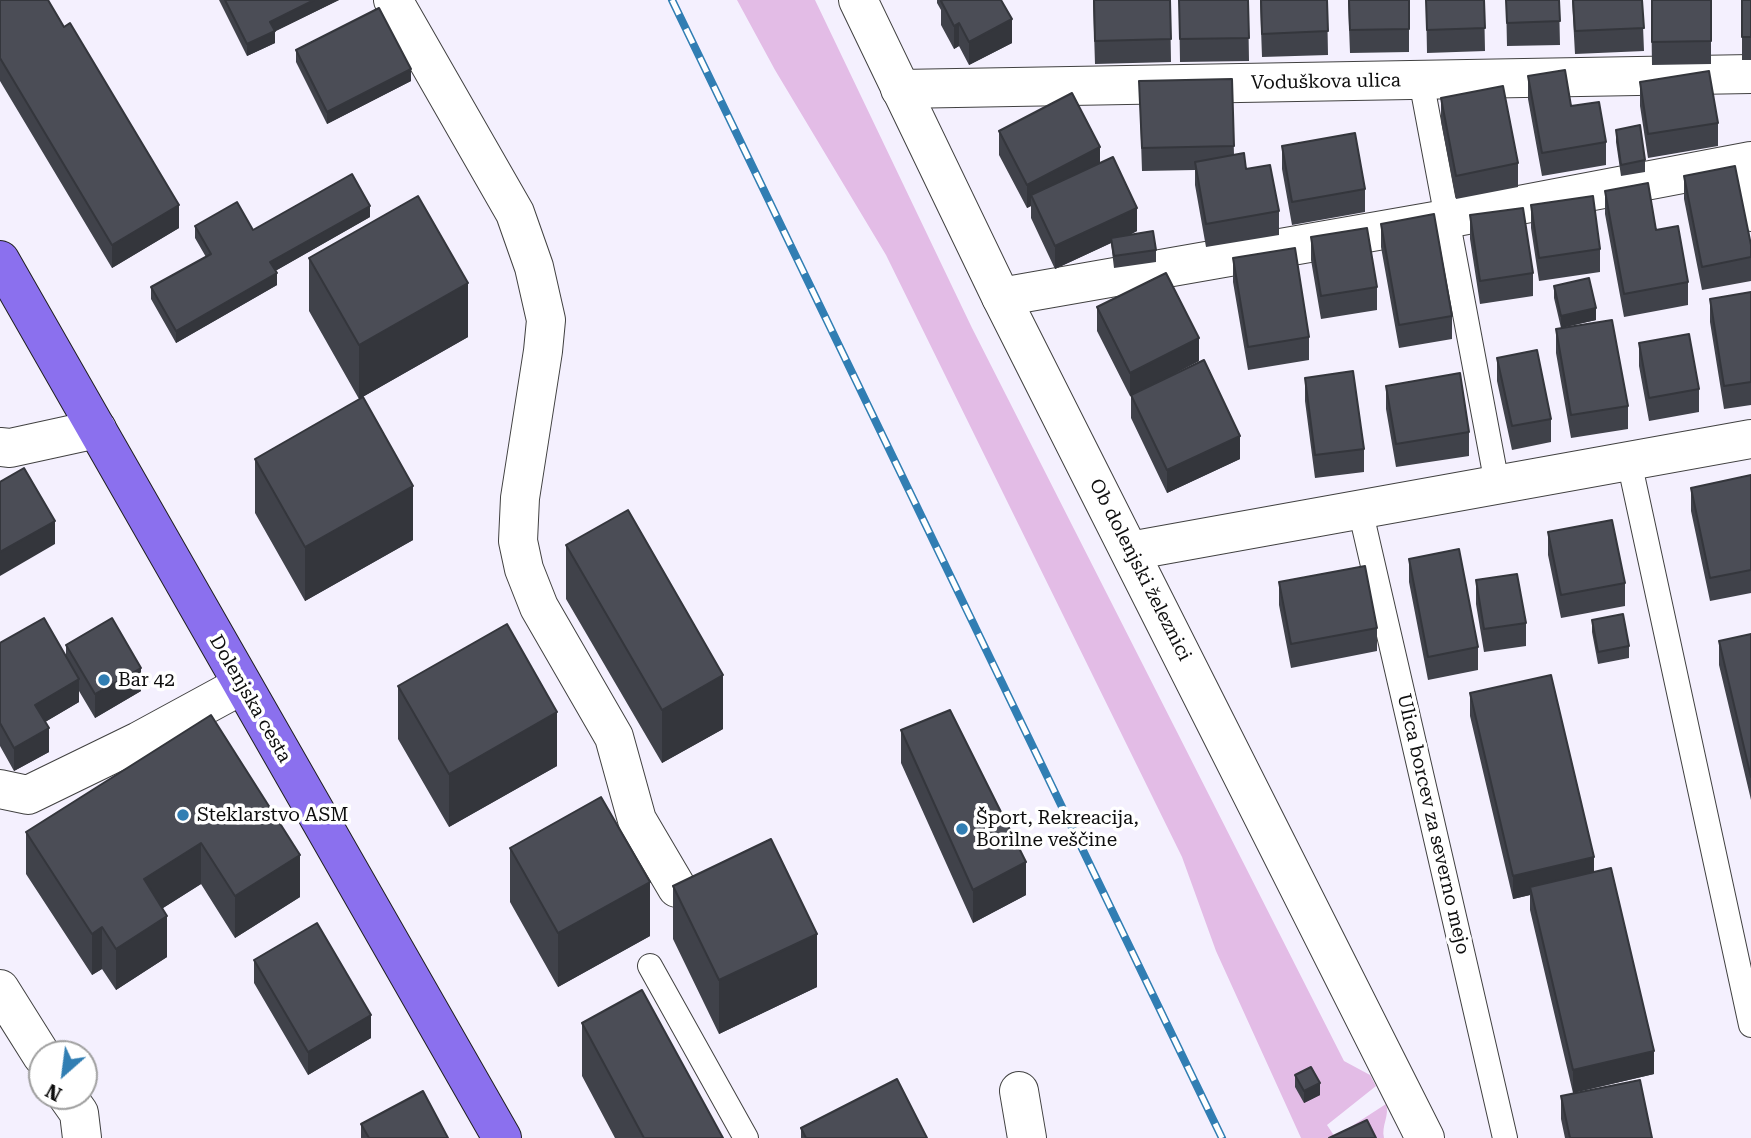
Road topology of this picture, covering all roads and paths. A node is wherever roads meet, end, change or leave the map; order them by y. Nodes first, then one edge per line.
1 (393, 0) edge
2 (858, 0) edge
3 (1751, 74) edge
4 (1421, 80) junction
5 (900, 89) junction
6 (1746, 162) edge
7 (1446, 219) junction
8 (1751, 219) edge
9 (0, 260) edge
10 (1001, 297) junction
11 (97, 429) junction
12 (1751, 439) edge
13 (0, 447) edge
14 (1629, 461) junction
15 (1497, 484) junction
16 (1360, 509) junction
17 (1130, 551) junction
18 (242, 685) junction
19 (0, 789) edge
20 (677, 888) edge
21 (650, 966) dead end
22 (0, 989) edge
23 (1751, 1025) edge
24 (32, 1040) edge
25 (1019, 1091) dead end
26 (77, 1110) edge
27 (82, 1138) edge
28 (502, 1138) edge
29 (746, 1138) edge
30 (1027, 1138) edge
31 (1425, 1138) edge
32 (1505, 1138) edge

1 - 20 street
2 - 5 street, Ob dolenjski železnici
3 - 4 street, Voduškova ulica
4 - 5 street, Voduškova ulica
4 - 7 lane
5 - 10 street, Ob dolenjski železnici
6 - 7 street
6 - 8 lane
7 - 10 street
7 - 15 lane
9 - 11 main road, Dolenjska cesta
10 - 17 street, Ob dolenjski železnici
11 - 13 street
11 - 18 main road, Dolenjska cesta
12 - 14 street
14 - 15 street
14 - 23 lane
15 - 16 street
16 - 17 street
16 - 32 lane, Ulica borcev za severno mejo
17 - 31 street, Ob dolenjski železnici
18 - 19 street
18 - 28 main road, Dolenjska cesta
21 - 29 lane
22 - 24 street
25 - 30 street
26 - 27 street

